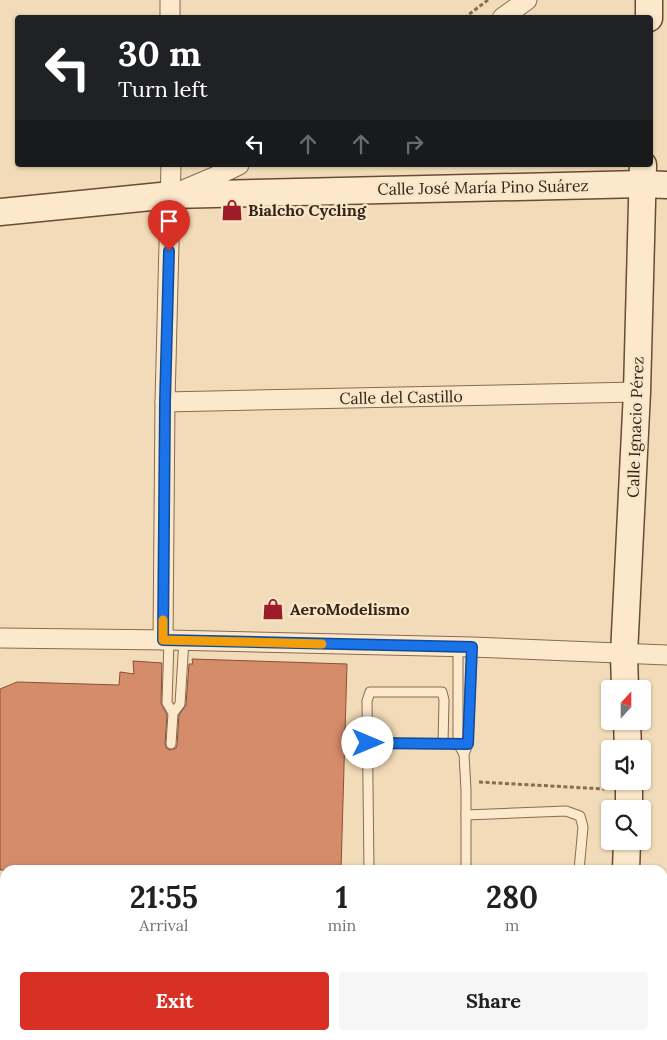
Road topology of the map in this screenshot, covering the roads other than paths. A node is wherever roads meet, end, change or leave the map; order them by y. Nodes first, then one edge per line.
1 (170, 0) edge
2 (526, 0) edge
3 (649, 0) edge
4 (170, 15) edge
5 (506, 15) edge
6 (649, 15) edge
7 (171, 167) edge
8 (235, 167) edge
9 (650, 178) edge
10 (171, 195) junction
11 (0, 212) edge
12 (637, 392) junction
13 (165, 402) junction
14 (0, 638) edge
15 (172, 640) junction
16 (465, 647) junction
17 (624, 654) junction
18 (667, 655) edge
19 (625, 680) edge
20 (173, 713) junction
21 (368, 743) junction
22 (443, 743) junction
23 (171, 744) dead end
24 (458, 744) junction
25 (468, 744) junction
26 (464, 754) junction
27 (466, 815) junction
28 (627, 850) edge
29 (369, 865) edge
30 (466, 865) edge
31 (579, 865) edge
32 (626, 865) edge

1 - 4 street
2 - 5 street
3 - 6 main road
7 - 10 street
8 - 10 street
9 - 10 main road, Calle José María Pino Suárez
9 - 12 main road, Calle Ignacio Pérez
10 - 11 main road, Calle José María Pino Suárez
10 - 13 street
12 - 13 street, Calle del Castillo
12 - 17 main road, Calle Ignacio Pérez
13 - 15 street
14 - 15 street
15 - 16 street
15 - 20 lane
15 - 20 lane
16 - 17 street
16 - 24 lane
16 - 25 lane
17 - 18 street
17 - 19 main road, Calle Ignacio Pérez
20 - 23 lane
21 - 22 lane
21 - 22 lane
21 - 29 lane
22 - 24 lane
24 - 25 lane
24 - 26 lane
25 - 26 lane
26 - 27 lane
27 - 30 lane
27 - 31 lane
28 - 32 main road

